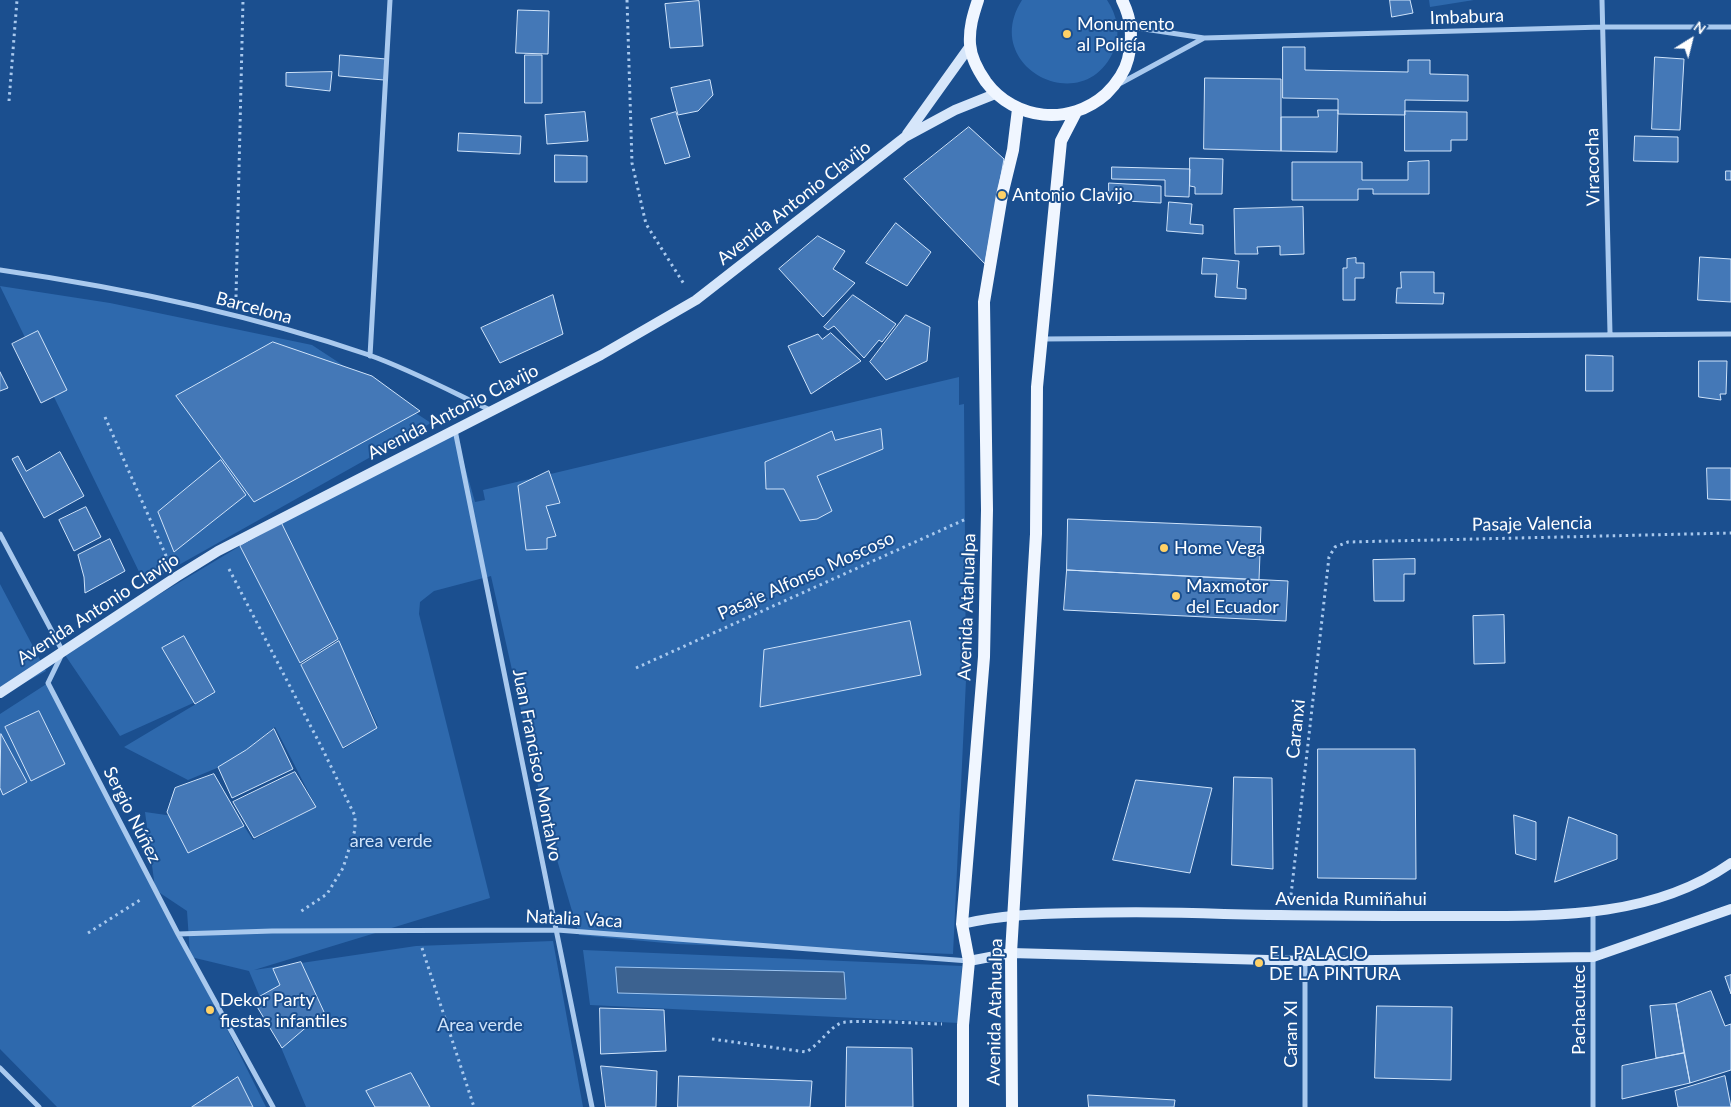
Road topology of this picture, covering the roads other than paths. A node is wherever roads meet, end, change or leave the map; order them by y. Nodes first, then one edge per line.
1 (390, 0) edge
2 (978, 0) edge
3 (1122, 0) edge
4 (1602, 0) edge
5 (1130, 6) edge
6 (1131, 27) junction
7 (1603, 27) junction
8 (1731, 27) edge
9 (1204, 38) junction
10 (970, 46) junction
11 (1114, 86) junction
12 (995, 94) junction
13 (1018, 109) junction
14 (1076, 112) junction
15 (905, 137) junction
16 (0, 270) edge
17 (1610, 334) junction
18 (1731, 334) edge
19 (1042, 339) junction
20 (370, 356) junction
21 (490, 410) junction
22 (454, 429) junction
23 (0, 534) edge
24 (63, 652) junction
25 (0, 693) edge
26 (1731, 863) edge
27 (1731, 909) edge
28 (1593, 912) junction
29 (1014, 915) junction
30 (962, 924) junction
31 (557, 930) junction
32 (178, 934) junction
33 (1011, 953) junction
34 (1593, 957) junction
35 (969, 961) junction
36 (1305, 961) junction
37 (0, 1068) edge
38 (39, 1107) edge
39 (273, 1107) edge
40 (592, 1107) edge
41 (963, 1107) edge
42 (1012, 1107) edge
43 (1305, 1107) edge
44 (1593, 1107) edge

1 - 20 street
2 - 10 main road
3 - 5 main road
4 - 7 street, Viracocha
5 - 6 main road
6 - 9 street, Imbabura
6 - 11 main road
7 - 8 street, Imbabura
7 - 9 street, Imbabura
7 - 17 street, Viracocha
9 - 11 street, Imbabura
10 - 12 main road
10 - 15 main road, Avenida Antonio Clavijo
11 - 14 main road
12 - 13 main road
12 - 15 main road, Avenida Antonio Clavijo
13 - 14 main road
13 - 30 main road, Avenida Atahualpa
14 - 19 main road, Avenida Atahualpa
15 - 21 main road, Avenida Antonio Clavijo
16 - 20 street, Barcelona
17 - 18 street
17 - 19 street
19 - 29 main road, Avenida Atahualpa
20 - 21 street, Barcelona
21 - 22 main road, Avenida Antonio Clavijo
22 - 24 main road, Avenida Antonio Clavijo
22 - 31 street, Juan Francisco Montalvo
23 - 24 street
24 - 25 main road, Avenida Antonio Clavijo
24 - 32 street, Sergio Núñez
26 - 28 main road, Avenida Rumiñahui
27 - 34 main road
28 - 29 main road, Avenida Rumiñahui
28 - 34 street, Pachacutec
29 - 30 main road, Avenida Rumiñahui
29 - 33 main road, Avenida Atahualpa
30 - 35 main road, Avenida Atahualpa
31 - 32 street, Natalia Vaca
31 - 35 street, Natalia Vaca
31 - 40 street, Juan Francisco Montalvo
32 - 39 street, Sergio Núñez
33 - 35 main road
33 - 36 main road
33 - 42 main road, Avenida Atahualpa
34 - 36 main road
34 - 44 street, Pachacutec
35 - 41 main road, Avenida Atahualpa
36 - 43 street, Caran XI
37 - 38 street

